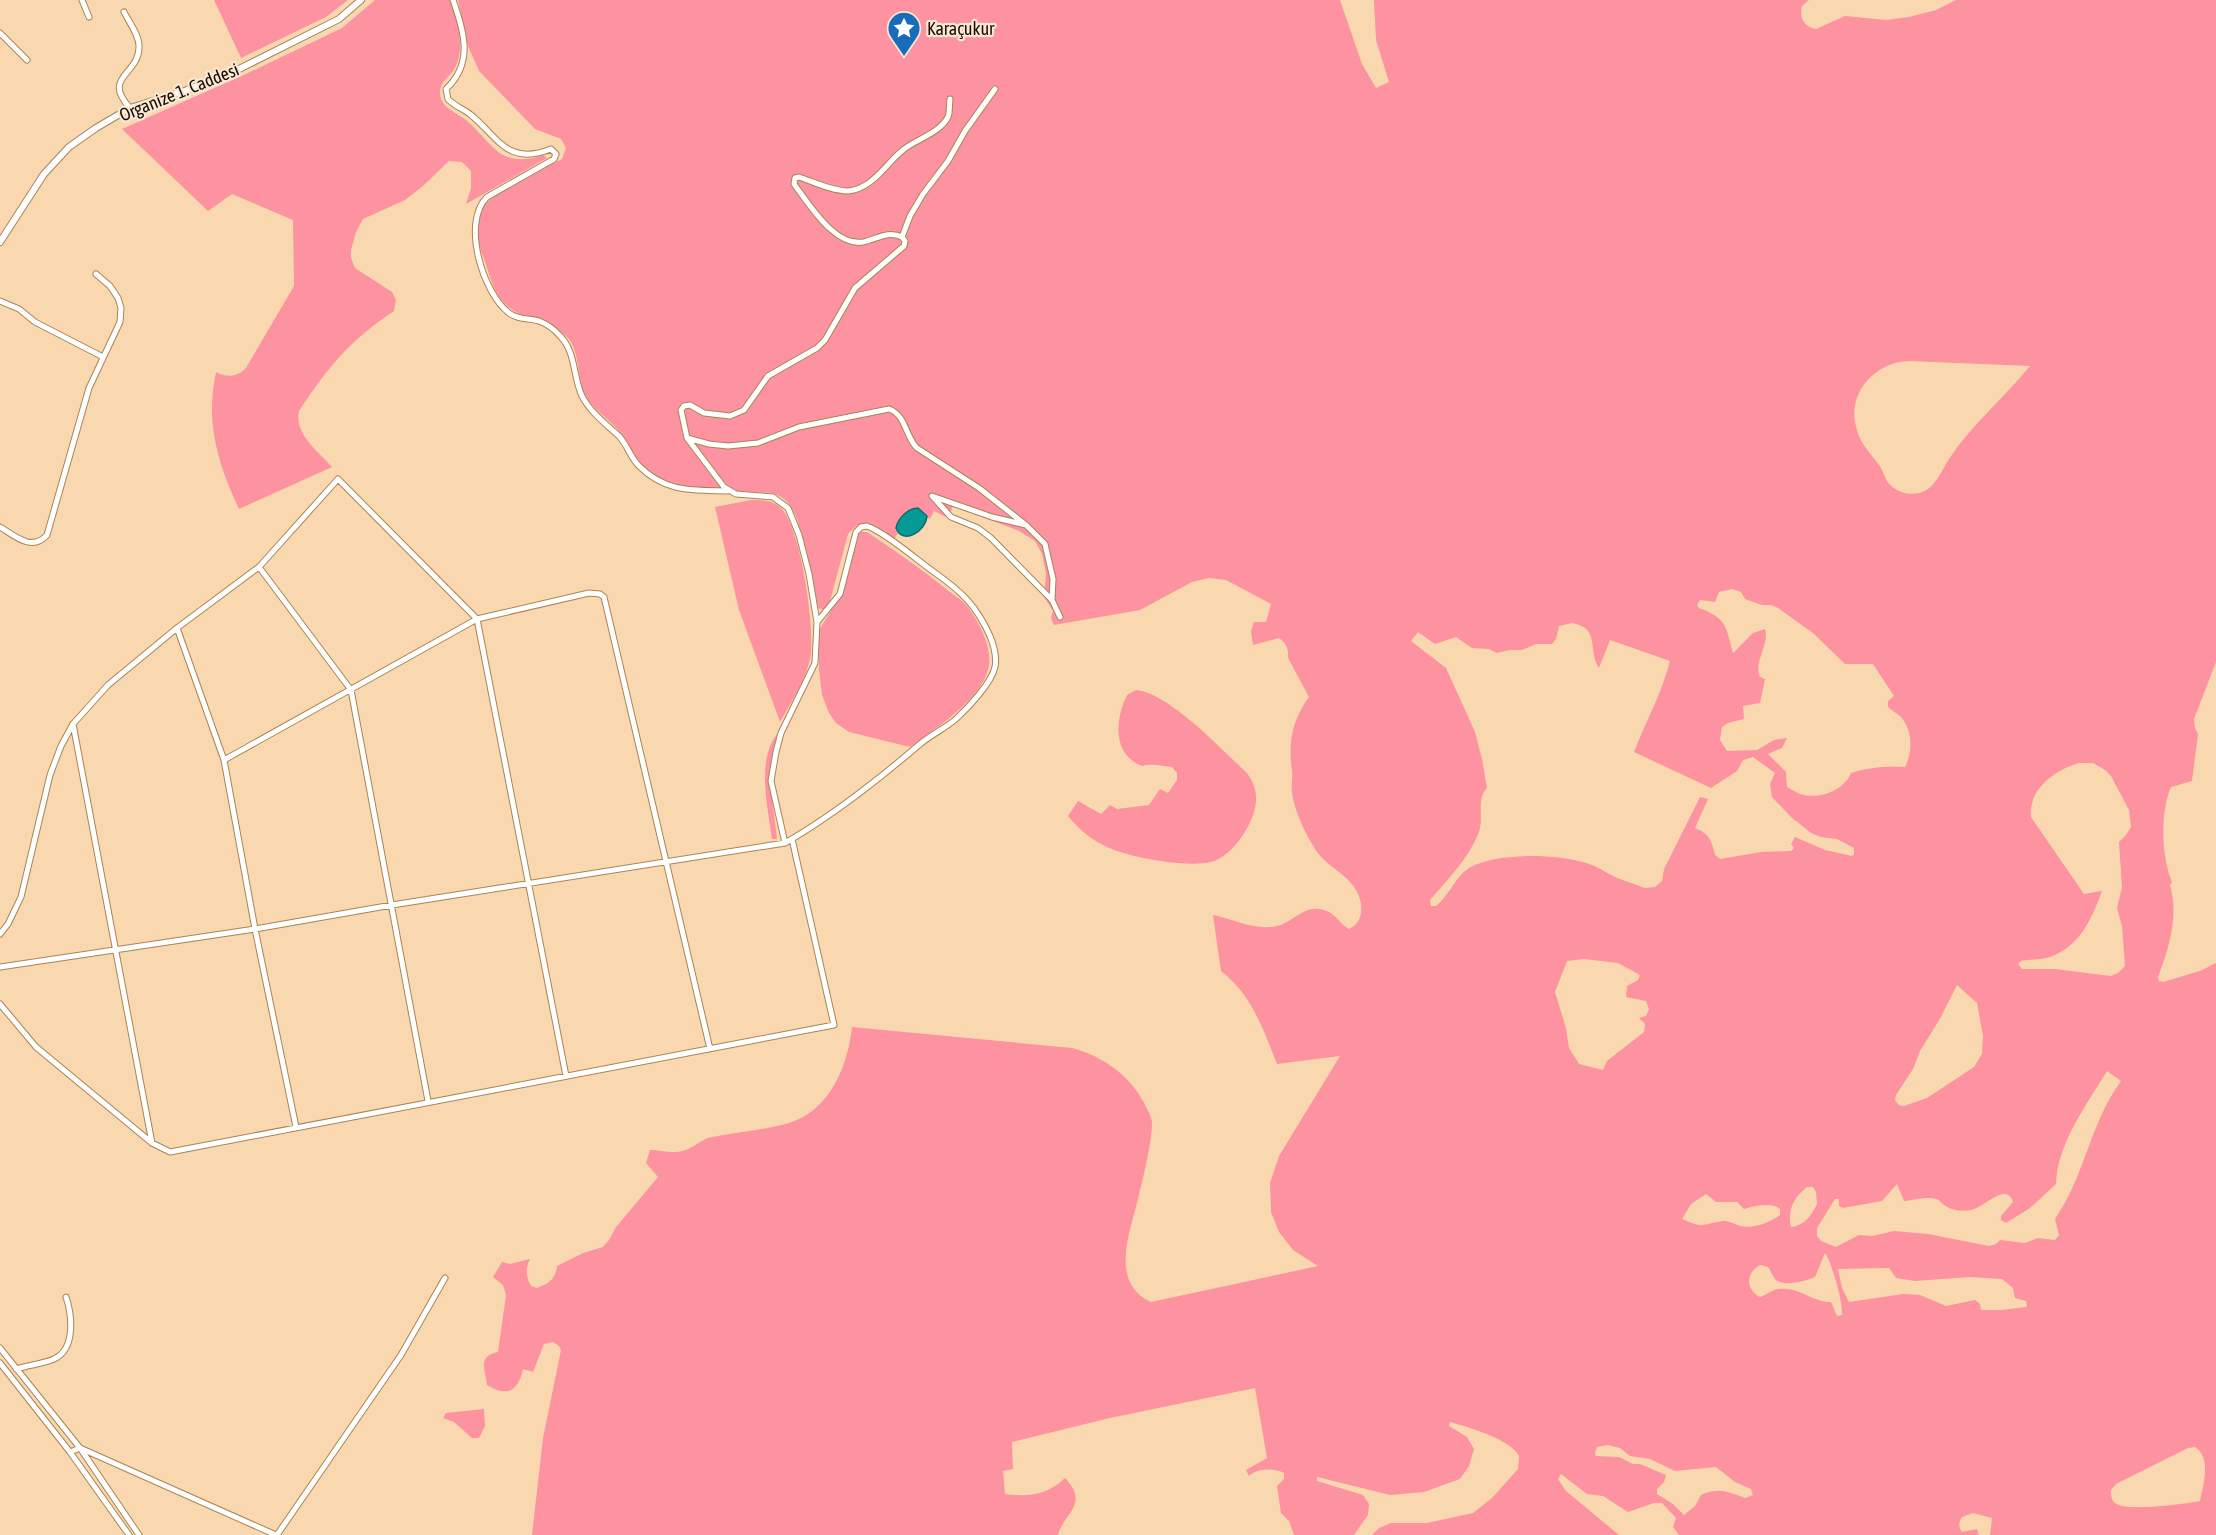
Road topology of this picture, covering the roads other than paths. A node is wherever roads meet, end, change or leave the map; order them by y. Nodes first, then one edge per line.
1 (82, 0) edge
2 (361, 0) edge
3 (453, 0) edge
4 (124, 12) dead end
5 (89, 17) dead end
6 (0, 33) edge
7 (27, 60) dead end
8 (995, 89) dead end
9 (950, 99) dead end
10 (130, 108) junction
11 (902, 237) junction
12 (0, 242) edge
13 (96, 274) dead end
14 (0, 301) edge
15 (103, 357) junction
16 (687, 438) junction
17 (729, 492) junction
18 (1026, 525) junction
19 (0, 527) edge
20 (259, 567) junction
21 (1052, 600) junction
22 (1060, 617) dead end
23 (477, 619) junction
24 (818, 622) junction
25 (177, 628) junction
26 (351, 690) junction
27 (73, 724) junction
28 (224, 760) junction
29 (792, 839) junction
30 (785, 843) junction
31 (666, 863) junction
32 (529, 884) junction
33 (392, 905) junction
34 (255, 929) junction
35 (0, 934) edge
36 (115, 949) junction
37 (0, 967) edge
38 (0, 1004) edge
39 (710, 1049) junction
40 (566, 1076) junction
41 (428, 1101) junction
42 (296, 1127) junction
43 (152, 1143) junction
44 (445, 1278) dead end
45 (66, 1297) dead end
46 (0, 1348) edge
47 (0, 1362) edge
48 (16, 1368) junction
49 (80, 1448) junction
50 (70, 1452) junction
51 (129, 1535) edge
52 (139, 1535) edge
53 (276, 1535) edge

1 - 5 street
2 - 10 street, Organize 1. Caddesi
3 - 17 street
4 - 10 street
6 - 7 street
8 - 11 street
9 - 11 street
10 - 12 street, Organize 1. Caddesi
11 - 16 street
13 - 15 street
14 - 15 street
15 - 19 street
16 - 17 street
16 - 18 street
17 - 24 street
18 - 21 street
18 - 21 street
20 - 23 street
20 - 25 street
20 - 26 street
21 - 22 street
23 - 26 street
23 - 31 street
23 - 32 street
24 - 29 street
24 - 30 street
25 - 27 street
25 - 28 street
26 - 28 street
26 - 33 street
27 - 35 street
27 - 36 street
28 - 34 street
29 - 30 street
29 - 39 street
30 - 31 street
31 - 32 street
31 - 39 street
32 - 33 street
32 - 40 street
33 - 34 street
33 - 41 street
34 - 36 street
34 - 42 street
36 - 37 street
36 - 43 street
38 - 43 street
39 - 40 street
40 - 41 street
41 - 42 street
42 - 43 street
44 - 53 street
45 - 48 street
46 - 48 street
47 - 50 street
48 - 49 street
49 - 50 street
49 - 52 street
49 - 53 street
50 - 51 street

